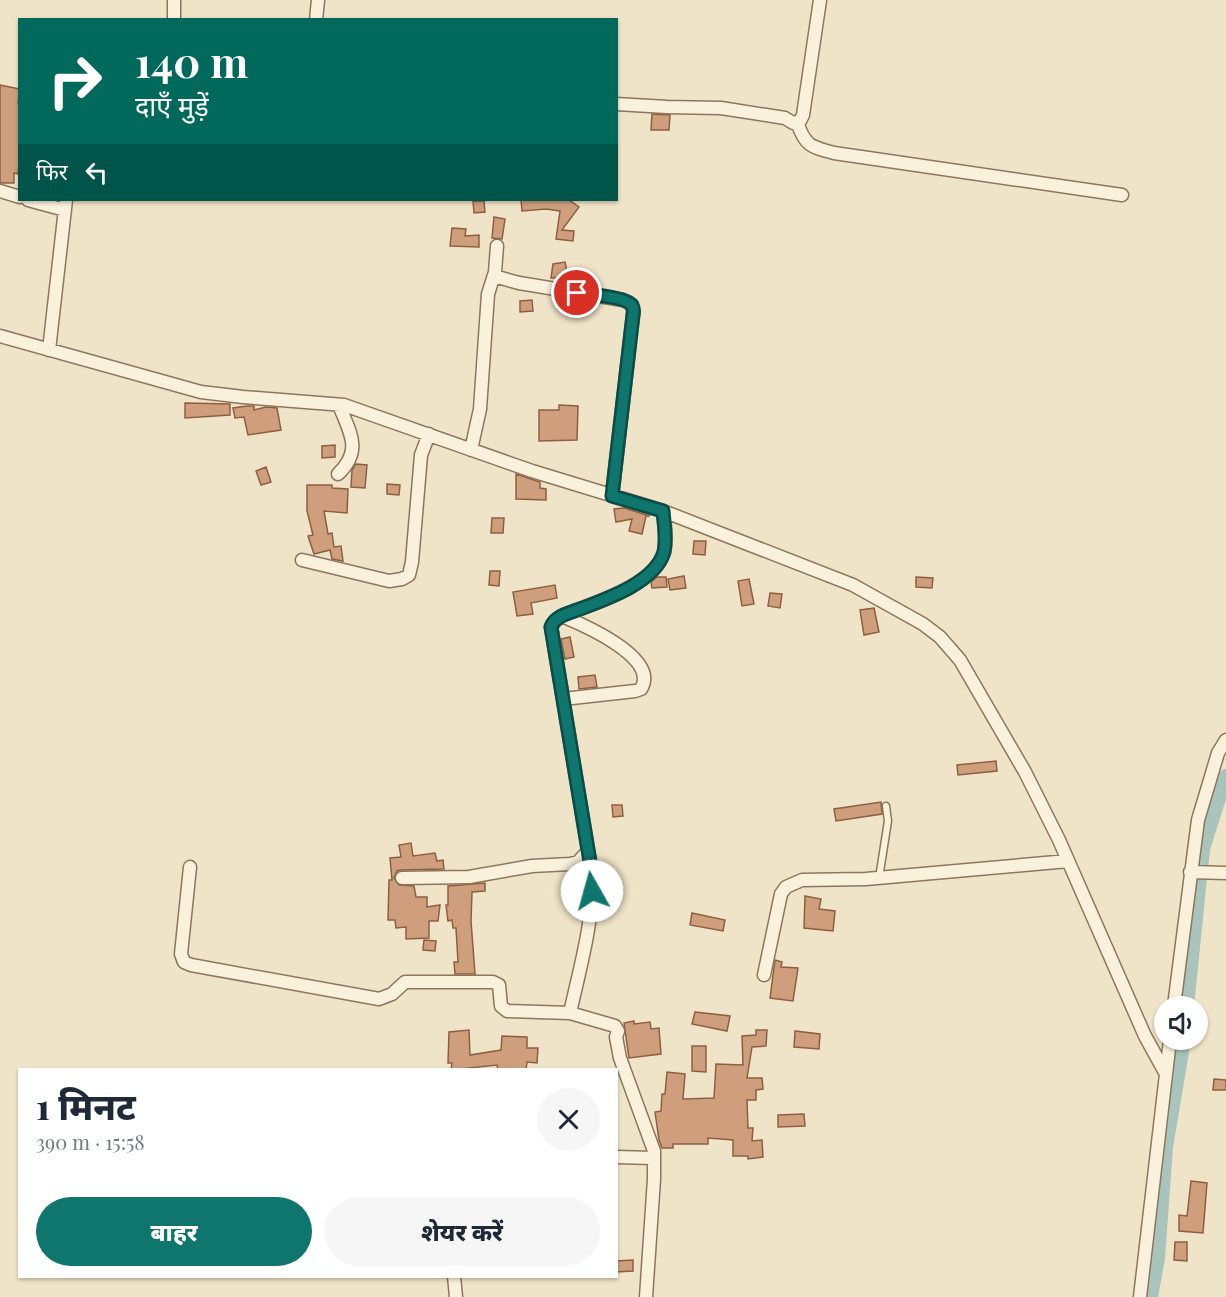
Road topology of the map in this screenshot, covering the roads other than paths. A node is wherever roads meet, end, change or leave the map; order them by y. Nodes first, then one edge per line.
1 (174, 0) edge
2 (318, 0) edge
3 (820, 0) edge
4 (174, 18) edge
5 (316, 18) edge
6 (618, 104) edge
7 (797, 122) junction
8 (0, 191) edge
9 (1122, 195) dead end
10 (18, 196) edge
11 (36, 201) edge
12 (66, 205) edge
13 (496, 246) dead end
14 (494, 276) junction
15 (0, 336) edge
16 (50, 343) junction
17 (339, 405) junction
18 (429, 434) junction
19 (473, 443) junction
20 (338, 474) dead end
21 (612, 496) junction
22 (663, 511) junction
23 (302, 560) dead end
24 (562, 616) junction
25 (563, 699) junction
26 (1226, 740) edge
27 (886, 806) dead end
28 (587, 852) junction
29 (1068, 861) junction
30 (190, 867) dead end
31 (1199, 872) junction
32 (1226, 873) edge
33 (402, 878) dead end
34 (879, 878) junction
35 (764, 975) dead end
36 (1176, 996) edge
37 (570, 1013) junction
38 (1169, 1050) edge
39 (1166, 1074) junction
40 (618, 1157) edge
41 (653, 1158) junction
42 (454, 1278) edge
43 (456, 1297) edge
44 (646, 1297) edge
45 (1140, 1297) edge

1 - 4 street
2 - 5 street
3 - 7 street
6 - 7 street
7 - 9 street
8 - 10 street
11 - 12 street
12 - 16 street
13 - 14 street
14 - 19 street
14 - 21 street
15 - 16 street
16 - 17 street
17 - 18 street
17 - 20 street
18 - 19 street
18 - 23 street
19 - 21 street
21 - 22 street
22 - 24 street
22 - 29 street
24 - 25 street
24 - 25 street
25 - 28 street
26 - 31 street
27 - 34 lane
28 - 33 street
28 - 37 street
29 - 34 street
29 - 39 street
30 - 37 street
31 - 32 street
31 - 36 street
34 - 35 street
37 - 41 street
38 - 39 street
39 - 45 street
40 - 41 street
41 - 44 street
42 - 43 street

